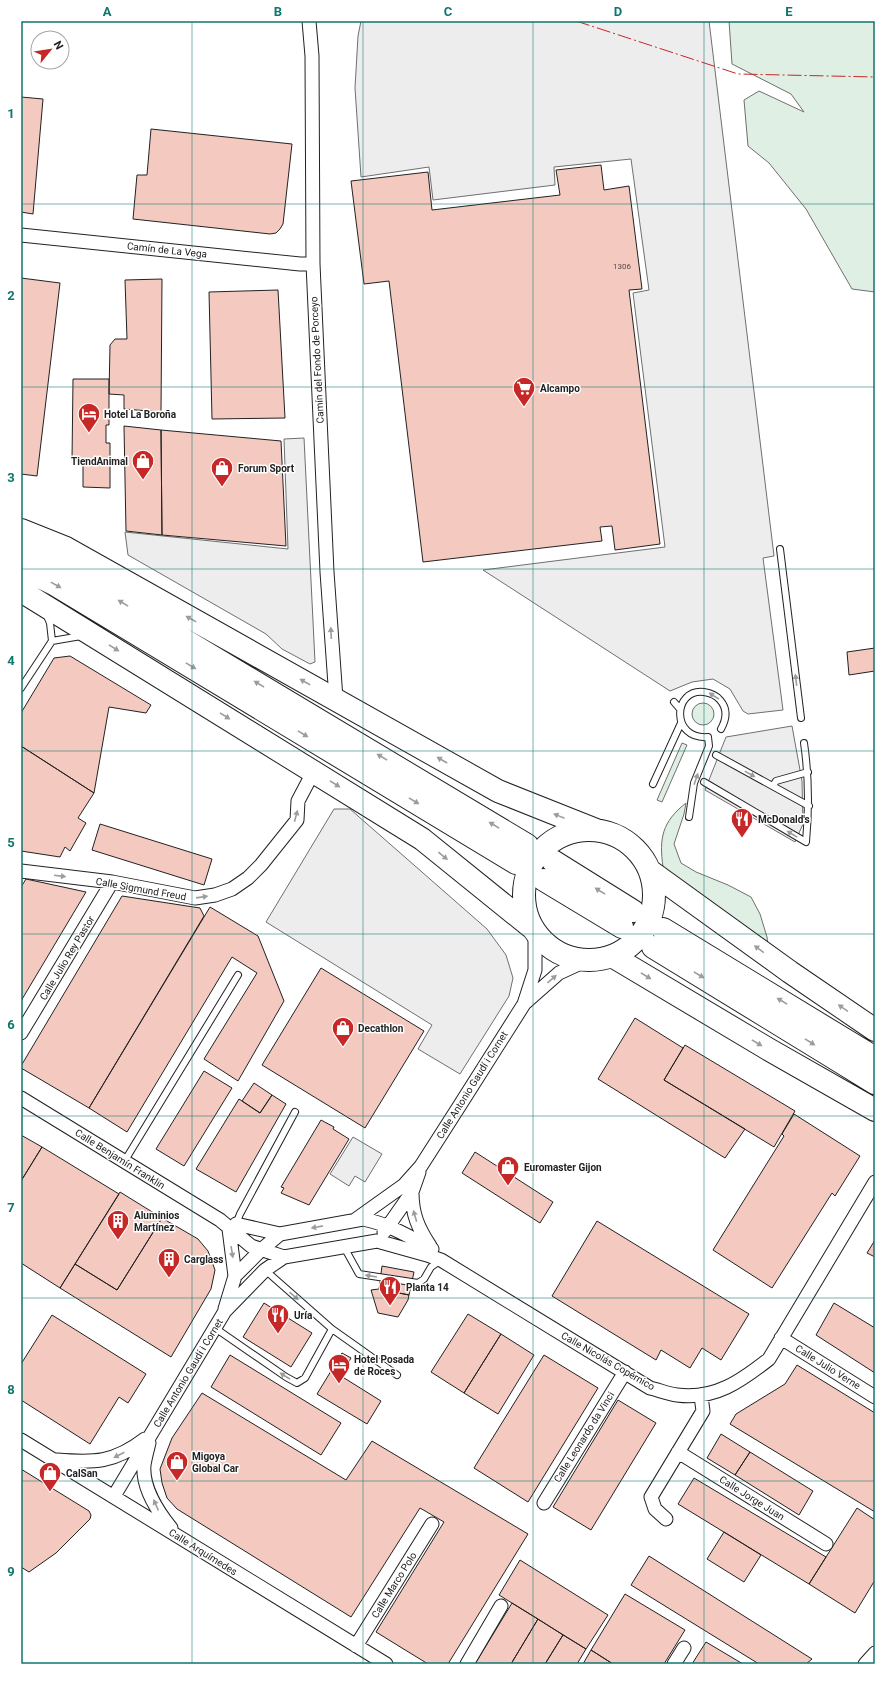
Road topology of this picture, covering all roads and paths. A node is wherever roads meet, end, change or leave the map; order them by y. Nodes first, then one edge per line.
1 (310, 21) edge
2 (21, 235) edge
3 (313, 264) junction
4 (21, 530) edge
5 (21, 548) edge
6 (780, 549) dead end
7 (21, 568) edge
8 (30, 596) edge
9 (92, 634) junction
10 (52, 641) junction
11 (21, 688) edge
12 (336, 699) junction
13 (674, 702) dead end
14 (680, 709) junction
15 (801, 718) dead end
16 (681, 723) junction
17 (721, 729) dead end
18 (804, 743) dead end
19 (716, 755) dead end
20 (316, 772) junction
21 (808, 772) junction
22 (704, 782) dead end
23 (653, 784) dead end
24 (773, 786) junction
25 (809, 806) junction
26 (689, 817) dead end
27 (596, 830) junction
28 (527, 845) tunnel mouth
29 (516, 863) tunnel mouth
30 (21, 871) edge
31 (548, 871) tunnel mouth
32 (650, 871) junction
33 (112, 882) junction
34 (628, 919) tunnel mouth
35 (533, 931) junction
36 (612, 956) junction
37 (586, 961) junction
38 (238, 975) dead end
39 (524, 1004) junction
40 (875, 1030) edge
41 (21, 1033) edge
42 (875, 1058) edge
43 (875, 1083) edge
44 (21, 1098) edge
45 (875, 1110) edge
46 (296, 1112) dead end
47 (124, 1162) junction
48 (875, 1182) edge
49 (408, 1188) junction
50 (356, 1220) junction
51 (228, 1224) junction
52 (389, 1227) junction
53 (280, 1234) junction
54 (377, 1241) junction
55 (393, 1244) junction
56 (344, 1247) junction
57 (432, 1249) junction
58 (261, 1250) junction
59 (284, 1257) junction
60 (441, 1260) junction
61 (265, 1270) junction
62 (235, 1276) junction
63 (240, 1297) junction
64 (225, 1311) junction
65 (215, 1328) junction
66 (332, 1329) junction
67 (781, 1338) junction
68 (625, 1372) junction
69 (397, 1375) dead end
70 (701, 1396) junction
71 (875, 1396) edge
72 (151, 1434) junction
73 (21, 1440) edge
74 (678, 1452) junction
75 (53, 1460) junction
76 (114, 1496) junction
77 (544, 1503) dead end
78 (666, 1519) dead end
79 (432, 1524) dead end
80 (178, 1537) junction
81 (826, 1544) dead end
82 (501, 1606) dead end
83 (356, 1646) junction
84 (684, 1648) dead end
85 (875, 1653) edge
86 (386, 1664) edge
87 (467, 1664) edge
88 (674, 1664) edge
89 (865, 1664) edge

1 - 3 street, Camín del Fondo de Porceyo
2 - 3 street, Camín de La Vega
12 -> 3 street, Camín del Fondo de Porceyo
12 -> 4 highway
28 -> 5 highway
15 -> 6 lane
7 -> 29 highway
8 - 9 highway
8 - 10 lane
9 - 10 lane
9 -> 20 highway
10 - 11 lane
27 -> 12 highway
13 - 14 lane
14 - 16 lane
17 -> 14 lane
16 - 23 lane
26 -> 16 lane
18 - 21 lane
19 -> 24 lane
33 -> 20 street, Calle Sigmund Freud
20 -> 35 highway
21 - 24 lane
21 - 25 lane
25 -> 22 lane
24 - 25 lane
27 - 32 highway
27 - 35 highway
30 -> 33 street, Calle Sigmund Freud
31 - 34 highway
32 - 36 highway
40 -> 32 highway
33 - 41 street, Calle Julio Rey Pastor
35 - 37 highway
35 - 39 street, Calle Antonio Gaudí i Cornet
36 - 37 highway
36 -> 45 highway
39 -> 37 street, Calle Antonio Gaudí i Cornet
38 - 47 lane
39 - 49 street, Calle Antonio Gaudí i Cornet
42 -> 43 highway
44 - 47 street, Calle Benjamín Franklin
46 - 51 lane
47 - 51 street, Calle Benjamín Franklin
48 - 67 street, Calle Nicolás Copérnico
49 - 50 street, Calle Antonio Gaudí i Cornet
49 - 52 street, Calle Antonio Gaudí i Cornet
57 -> 49 street, Calle Nicolás Copérnico
50 - 52 street, Calle Antonio Gaudí i Cornet
50 -> 53 street, Calle Antonio Gaudí i Cornet
51 - 53 street, Calle Benjamín Franklin
51 - 58 street, Calle Benjamín Franklin
51 -> 62 street
52 - 54 street, Calle Antonio Gaudí i Cornet
52 - 55 street
52 - 57 street, Calle Nicolás Copérnico
53 - 58 street, Calle Antonio Gaudí i Cornet
54 - 55 street, Calle Antonio Gaudí i Cornet
54 - 56 street, Calle Antonio Gaudí i Cornet
55 - 60 street, Calle Nicolás Copérnico
56 - 59 street, Calle Antonio Gaudí i Cornet
60 -> 56 lane
57 - 60 street, Calle Nicolás Copérnico
58 - 59 street, Calle Benjamín Franklin
58 - 62 street, Calle Antonio Gaudí i Cornet
58 - 63 street, Calle Antonio Gaudí i Cornet
59 - 61 street, Calle Antonio Gaudí i Cornet
60 - 68 street, Calle Nicolás Copérnico
61 - 63 street, Calle Antonio Gaudí i Cornet
61 -> 66 lane
62 - 64 street, Calle Antonio Gaudí i Cornet
63 - 64 street, Calle Antonio Gaudí i Cornet
64 - 65 street, Calle Antonio Gaudí i Cornet
66 -> 65 lane
65 - 72 street, Calle Antonio Gaudí i Cornet
66 - 69 lane
67 - 70 street, Calle Nicolás Copérnico
67 - 71 street, Calle Julio Verne
68 - 70 street, Calle Nicolás Copérnico
68 - 77 street, Calle Leonardo da Vinci
70 - 74 street
72 -> 75 street, Calle Antonio Gaudí i Cornet
72 - 76 street, Calle Antonio Gaudí i Cornet
80 -> 72 street, Calle Antonio Gaudí i Cornet
73 - 75 street, Calle Arquímedes
74 - 78 street
74 - 81 street, Calle Jorge Juan
75 - 76 street, Calle Arquímedes
76 - 80 street, Calle Arquímedes
79 - 83 street, Calle Marco Polo
80 - 83 street, Calle Arquímedes
82 - 87 street
83 - 86 street, Calle Arquímedes
84 - 88 street
85 - 89 street

